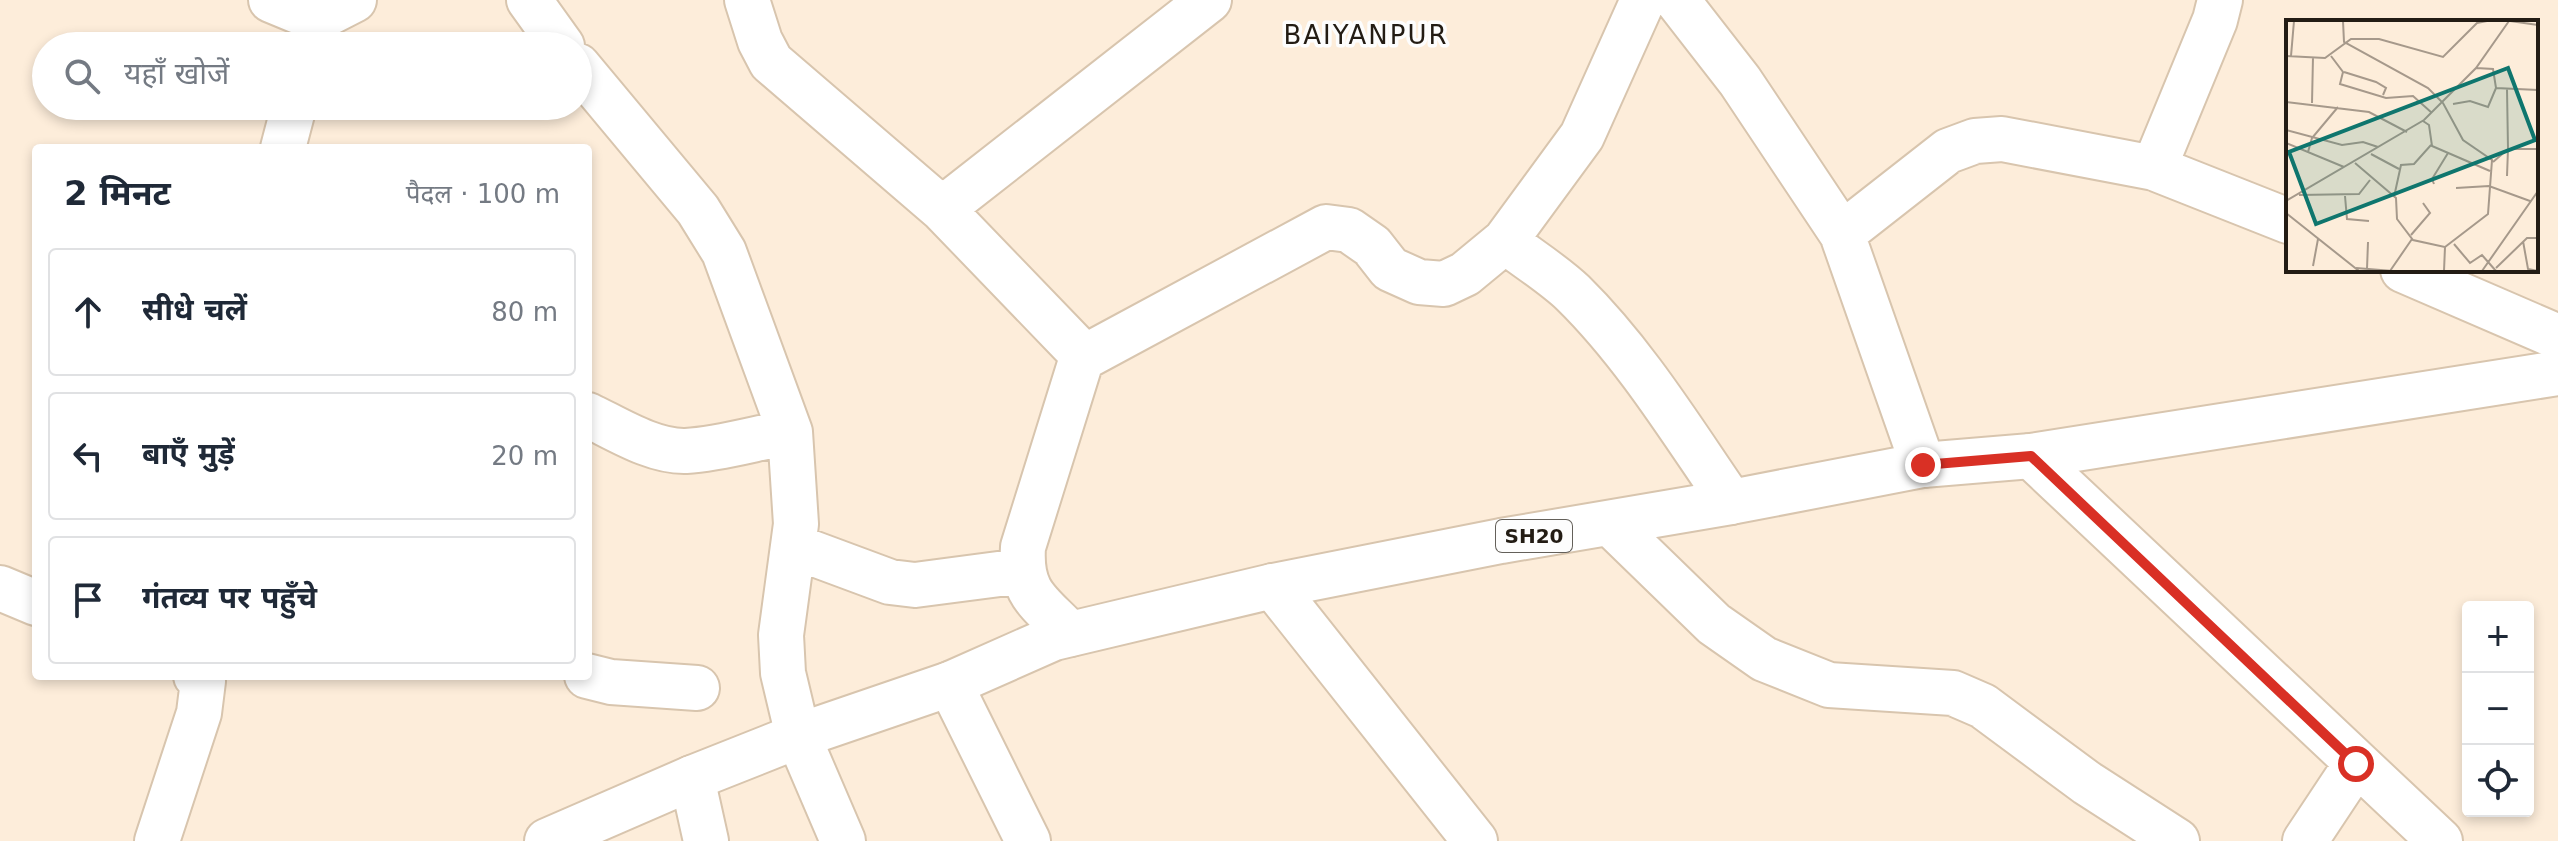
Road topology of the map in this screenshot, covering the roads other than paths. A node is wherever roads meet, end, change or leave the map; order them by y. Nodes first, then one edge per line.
1 (271, 0) edge
2 (529, 0) edge
3 (747, 0) edge
4 (1209, 0) edge
5 (1643, 0) edge
6 (1677, 0) edge
7 (2220, 0) edge
8 (324, 16) edge
9 (552, 32) edge
10 (592, 83) edge
11 (290, 120) edge
12 (284, 144) edge
13 (2154, 168) junction
14 (942, 209) junction
15 (2286, 220) edge
16 (1842, 234) junction
17 (1505, 241) junction
18 (2408, 272) edge
19 (2558, 337) edge
20 (1081, 359) junction
21 (2558, 373) edge
22 (592, 417) edge
23 (790, 432) junction
24 (2031, 456) junction
25 (1923, 465) junction
26 (1731, 502) junction
27 (1611, 524) junction
28 (793, 546) junction
29 (1022, 571) junction
30 (1273, 586) junction
31 (0, 588) edge
32 (32, 601) edge
33 (1070, 634) junction
34 (592, 677) edge
35 (204, 680) edge
36 (950, 684) junction
37 (697, 688) dead end
38 (798, 736) junction
39 (2356, 764) junction
40 (692, 778) junction
41 (157, 841) edge
42 (547, 841) edge
43 (706, 841) edge
44 (843, 841) edge
45 (1028, 841) edge
46 (1475, 841) edge
47 (2177, 841) edge
48 (2305, 841) edge
49 (2440, 841) edge

1 - 8 street
2 - 9 street
3 - 14 street
4 - 14 street
5 - 17 street
6 - 16 street
7 - 13 street
10 - 23 street
11 - 12 street
13 - 15 street
13 - 16 street
14 - 20 street
16 - 25 street
17 - 20 street
17 - 26 street
18 - 19 street
20 - 29 street
21 - 24 street, SH20
22 - 23 street
23 - 28 street
24 - 25 street, SH20
24 - 39 street
25 - 26 street, SH20
26 - 27 street, SH20
27 - 30 street, SH20
27 - 47 street
28 - 29 street
28 - 38 street
29 - 33 street
30 - 33 street, SH20
30 - 46 street
31 - 32 street
33 - 36 street, SH20
34 - 37 street
35 - 41 street
36 - 38 street, SH20
36 - 45 street
38 - 40 street, SH20
38 - 44 street
39 - 48 street
39 - 49 street
40 - 42 street, SH20
40 - 43 street

